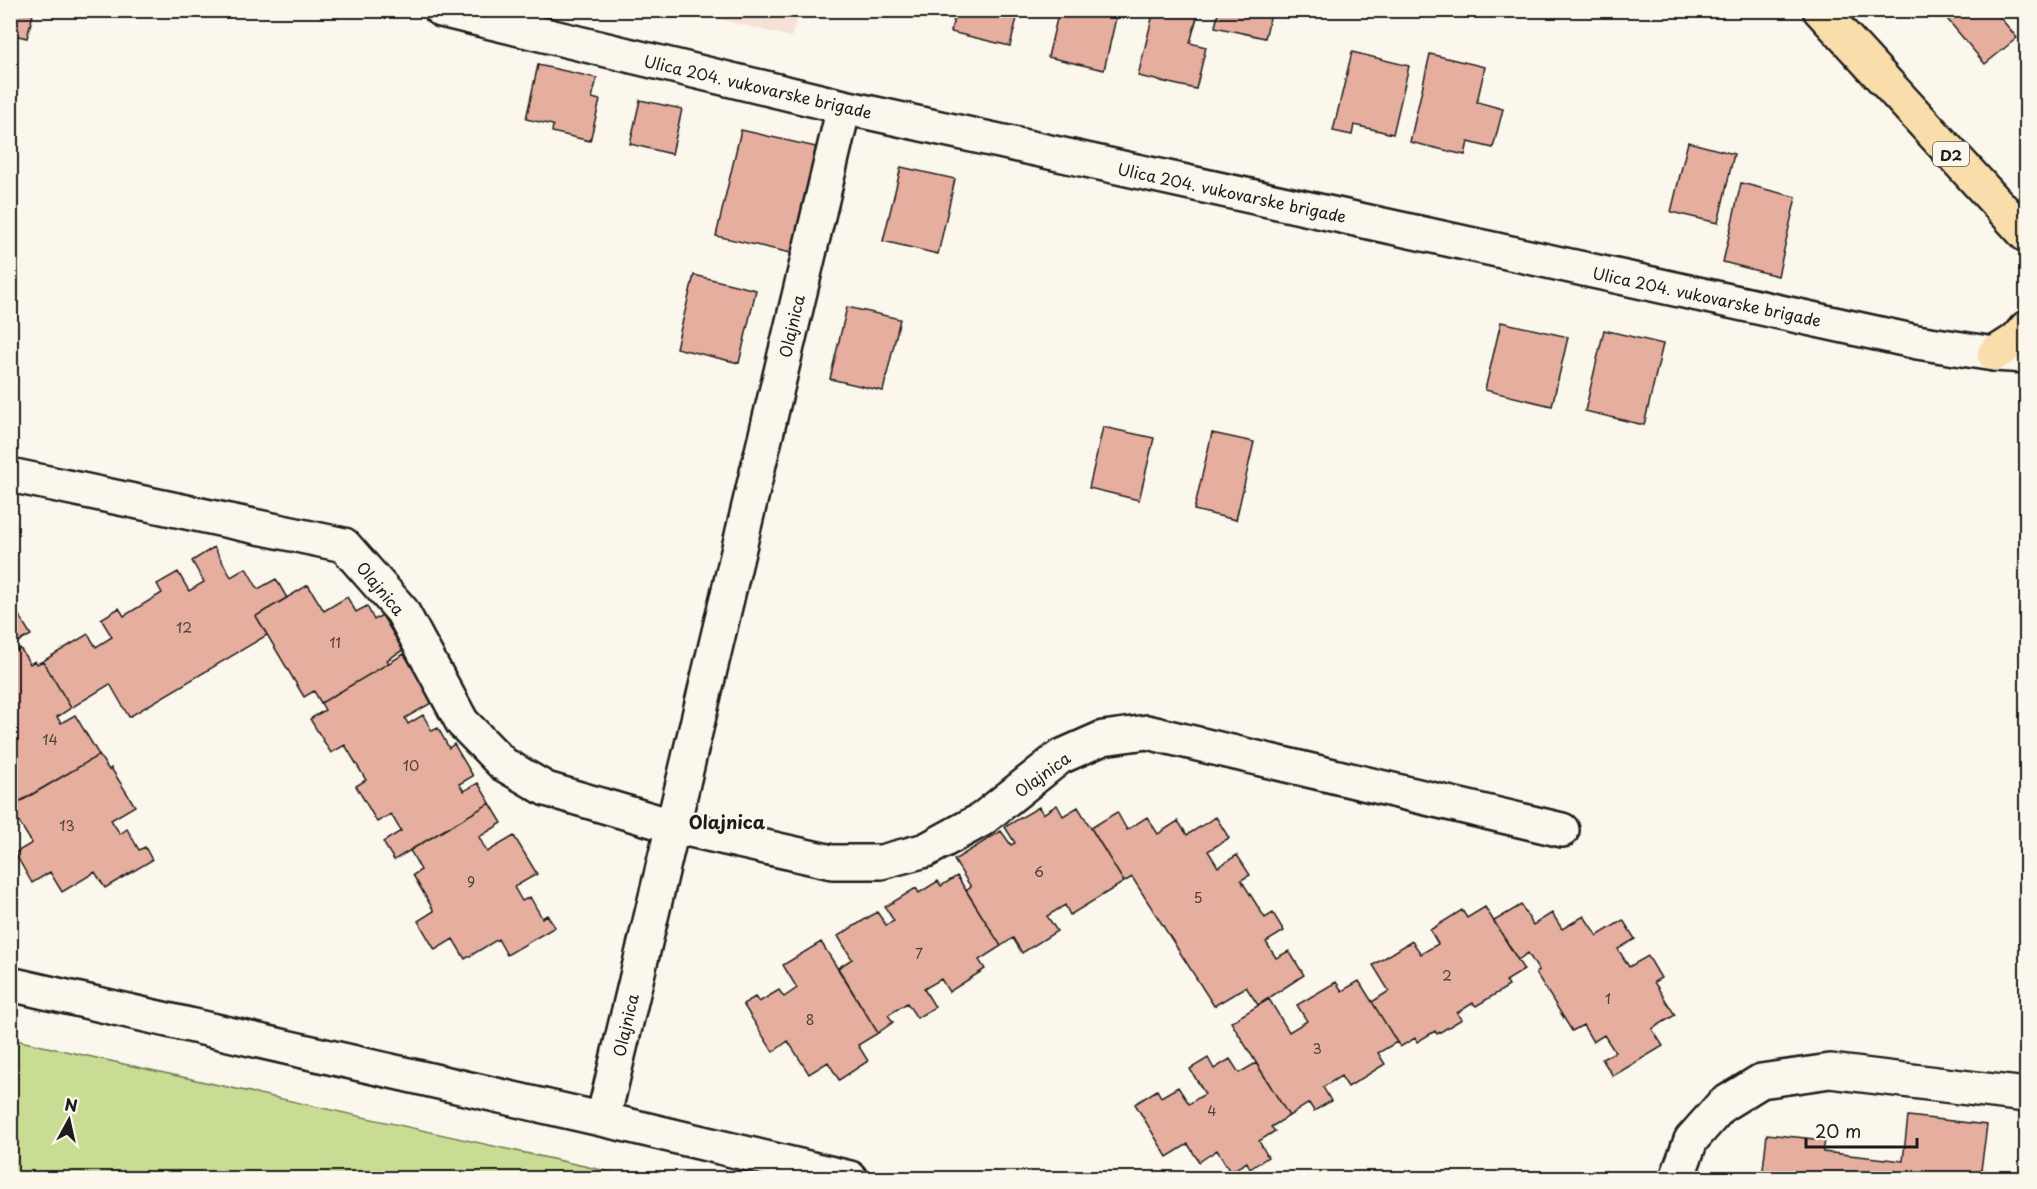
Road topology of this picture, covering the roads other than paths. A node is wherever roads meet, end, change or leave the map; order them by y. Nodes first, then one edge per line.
1 (441, 10) edge
2 (1820, 10) edge
3 (843, 107) junction
4 (2026, 235) edge
5 (2026, 328) edge
6 (1994, 354) junction
7 (2026, 356) edge
8 (10, 475) edge
9 (672, 826) junction
10 (1562, 830) dead end
11 (10, 984) edge
12 (2026, 1095) edge
13 (603, 1119) junction
14 (850, 1179) edge
15 (1677, 1179) edge

1 - 3 street, Ulica 204. vukovarske brigade
2 - 4 main road, D2
3 - 6 street, Ulica 204. vukovarske brigade
3 - 9 street, Olajnica
5 - 6 main road
6 - 7 street, Ulica 204. vukovarske brigade
8 - 9 street, Olajnica
9 - 10 street, Olajnica
9 - 13 street, Olajnica
11 - 13 street
12 - 15 street
13 - 14 street

